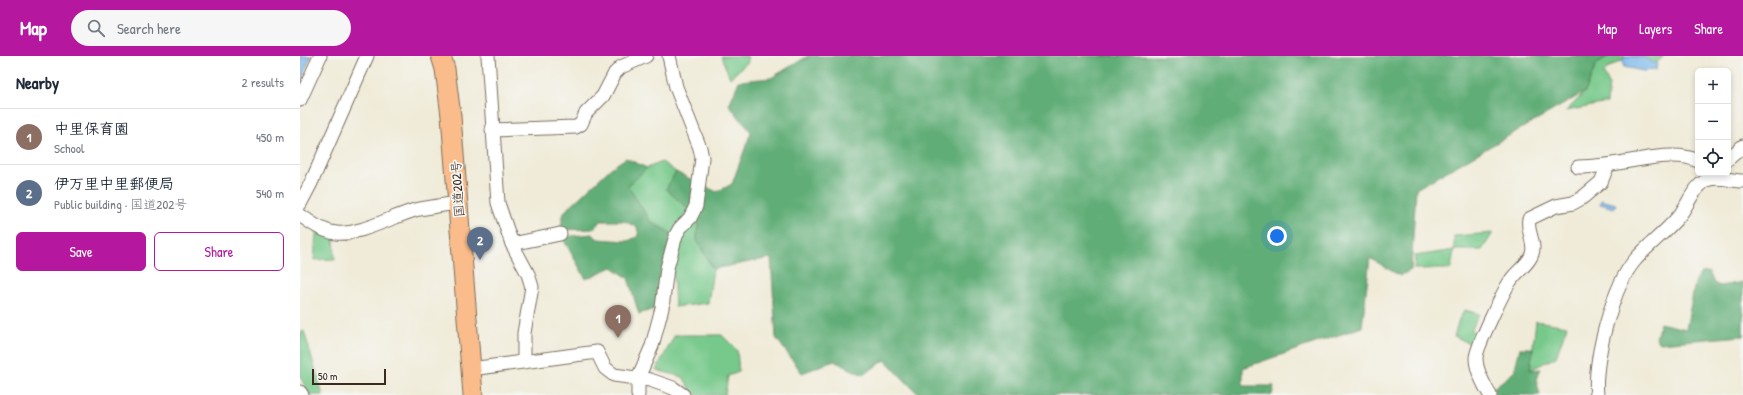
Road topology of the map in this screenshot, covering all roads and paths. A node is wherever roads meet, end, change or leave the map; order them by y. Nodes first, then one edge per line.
1 (320, 56) edge
2 (366, 56) edge
3 (441, 56) edge
4 (488, 56) edge
5 (646, 56) edge
6 (669, 56) edge
7 (300, 100) edge
8 (492, 130) junction
9 (1743, 146) edge
10 (1731, 156) edge
11 (1695, 160) edge
12 (1608, 165) junction
13 (1578, 167) dead end
14 (1713, 176) edge
15 (1743, 181) edge
16 (458, 203) junction
17 (300, 204) edge
18 (300, 215) edge
19 (560, 234) dead end
20 (512, 244) junction
21 (524, 362) junction
22 (471, 369) junction
23 (638, 378) junction
24 (300, 392) edge
25 (302, 395) edge
26 (473, 395) edge
27 (638, 395) edge
28 (683, 395) edge
29 (1490, 395) edge
30 (1597, 395) edge

1 - 7 street
2 - 17 street
3 - 16 highway, 国道202号
4 - 8 street
5 - 8 street
6 - 23 street
8 - 20 street
9 - 10 street
11 - 12 street
12 - 13 street
12 - 29 street
14 - 15 street
14 - 30 street
16 - 18 street
16 - 22 highway, 国道202号
19 - 20 street
20 - 21 street
21 - 22 street
21 - 23 street
22 - 26 highway, 国道202号
23 - 27 street
23 - 28 street
24 - 25 street

